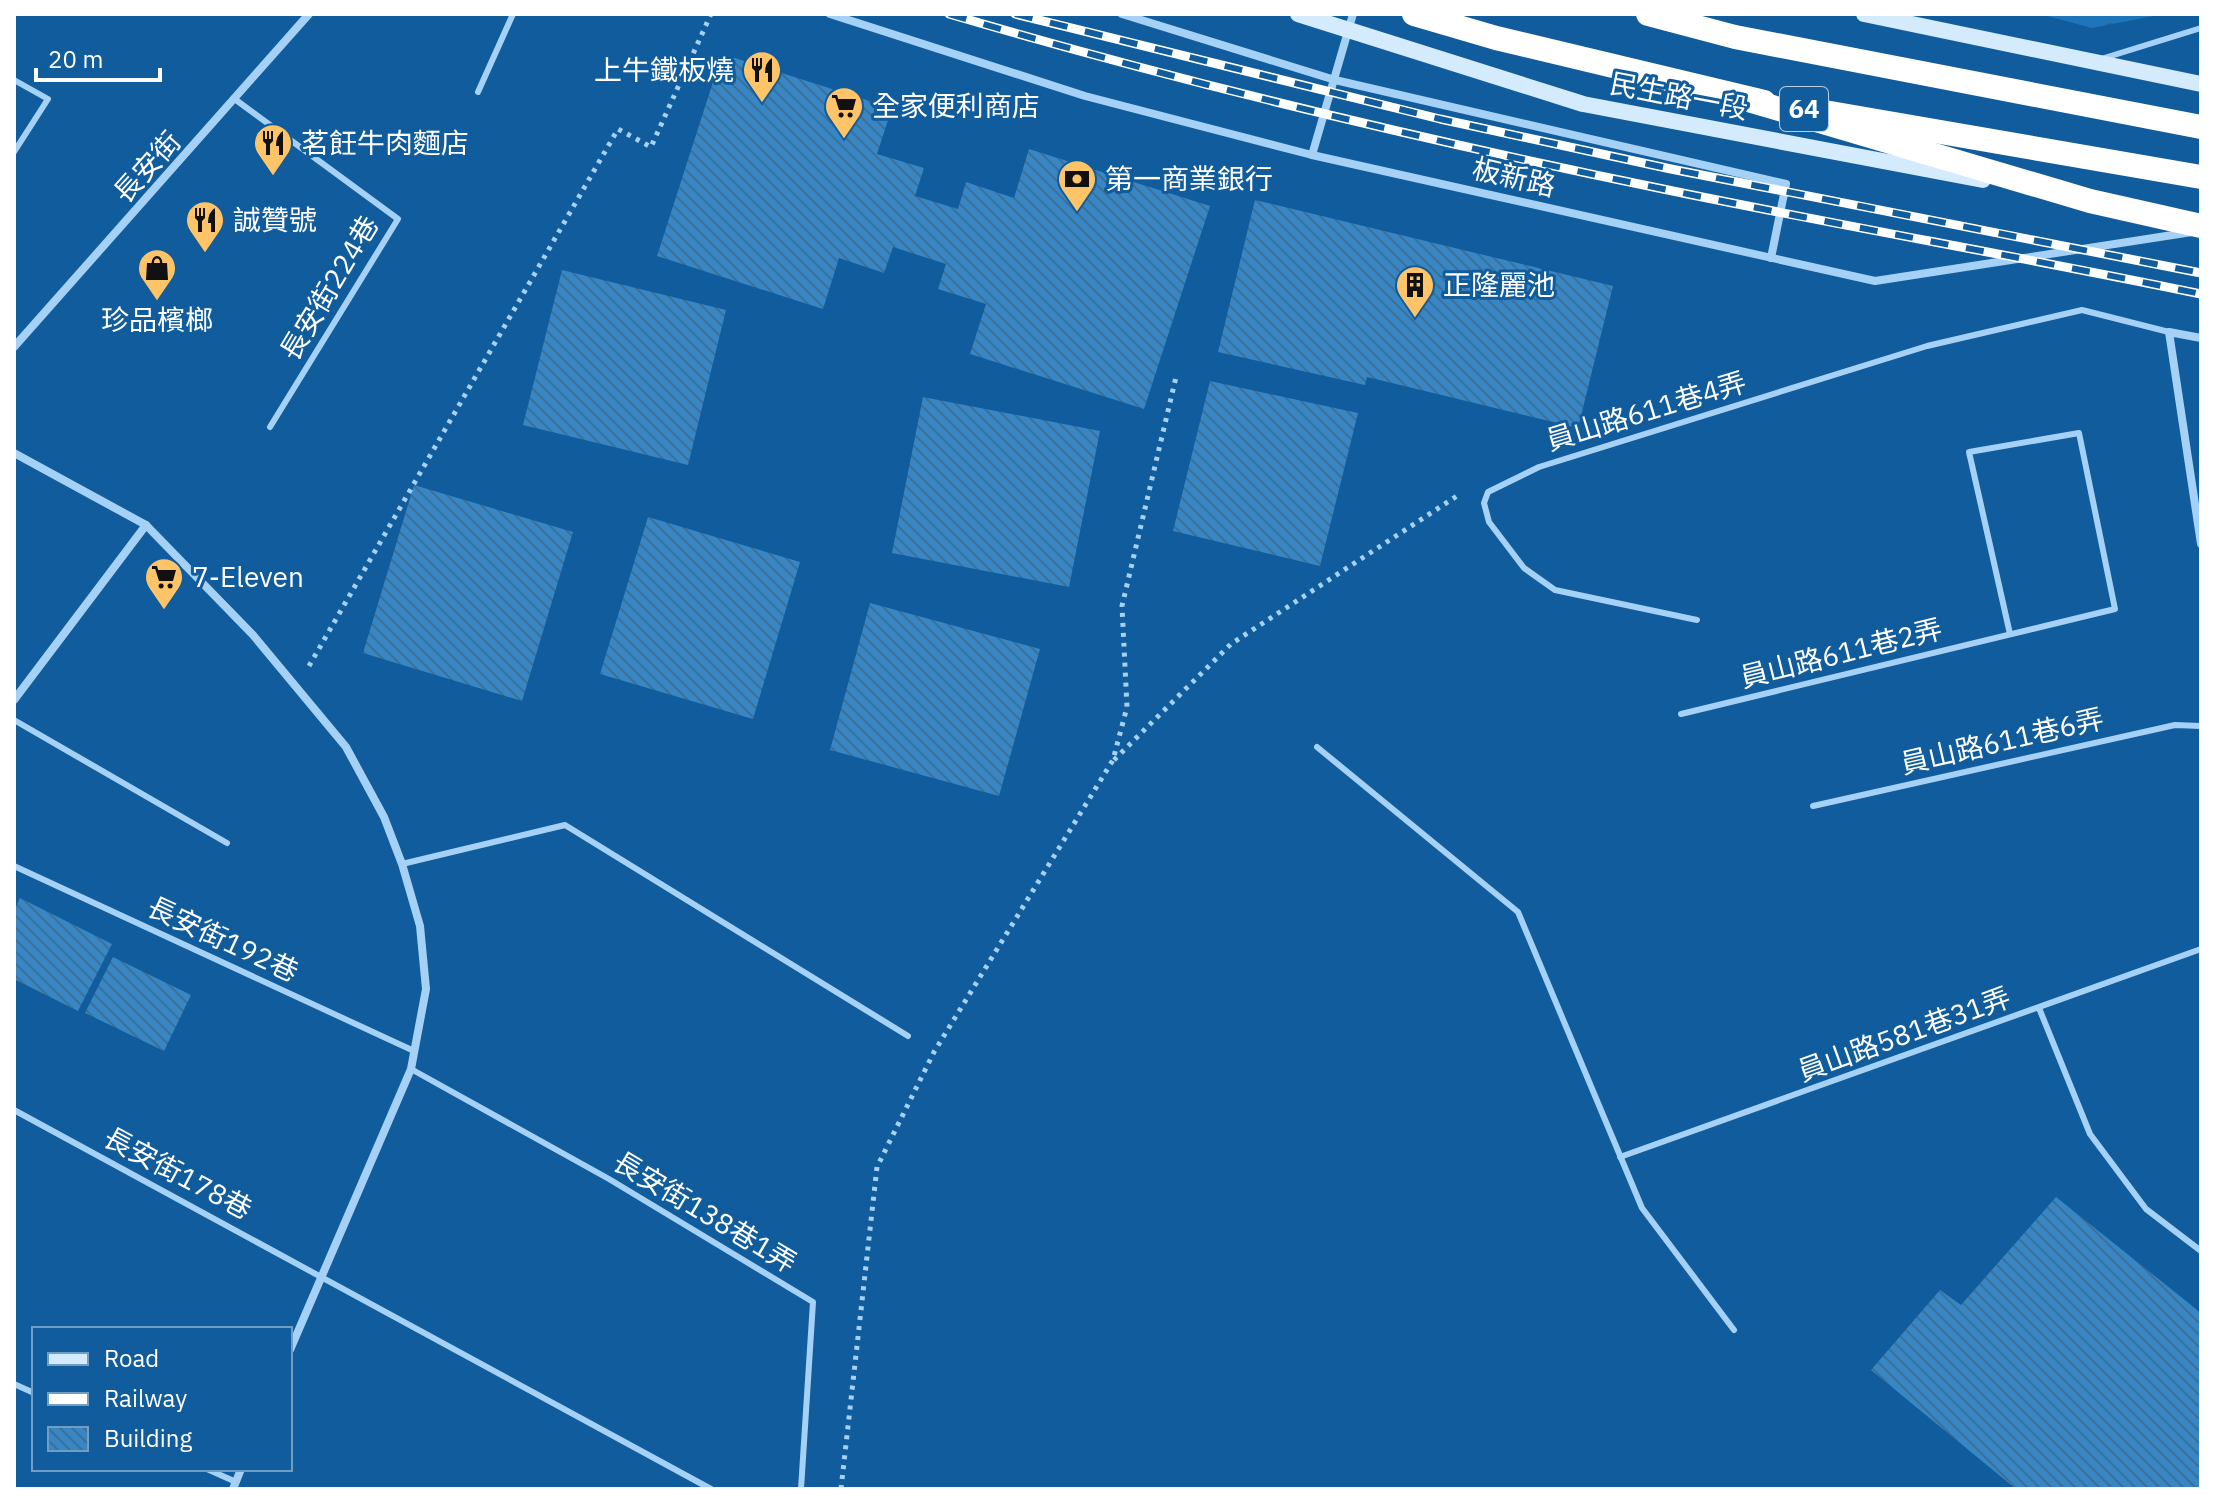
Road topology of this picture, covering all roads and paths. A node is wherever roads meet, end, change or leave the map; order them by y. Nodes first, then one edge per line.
1 (309, 14) edge
2 (513, 14) edge
3 (711, 14) edge
4 (830, 14) edge
5 (1122, 14) edge
6 (1298, 14) edge
7 (1353, 14) edge
8 (1414, 14) edge
9 (1648, 14) edge
10 (1864, 14) edge
11 (2201, 28) edge
12 (1348, 32) junction
13 (2097, 61) junction
14 (14, 80) edge
15 (1335, 80) junction
16 (2201, 84) edge
17 (478, 92) dead end
18 (1745, 99) junction
19 (236, 100) junction
20 (2201, 127) edge
21 (14, 152) edge
22 (1312, 155) junction
23 (2201, 177) edge
24 (2201, 226) edge
25 (1771, 258) junction
26 (2169, 332) junction
27 (2201, 338) edge
28 (14, 347) edge
29 (1176, 377) dead end
30 (270, 427) dead end
31 (14, 453) edge
32 (146, 525) junction
33 (2201, 544) edge
34 (1697, 620) dead end
35 (2010, 634) junction
36 (297, 687) junction
37 (14, 700) edge
38 (1681, 714) dead end
39 (14, 720) edge
40 (2201, 726) edge
41 (1317, 747) dead end
42 (1813, 806) dead end
43 (227, 843) dead end
44 (402, 864) junction
45 (14, 866) edge
46 (2201, 949) edge
47 (2039, 1008) junction
48 (908, 1036) dead end
49 (414, 1051) junction
50 (411, 1069) junction
51 (14, 1110) edge
52 (1620, 1157) junction
53 (2201, 1251) edge
54 (321, 1275) junction
55 (1734, 1330) dead end
56 (292, 1345) edge
57 (210, 1471) edge
58 (236, 1486) edge
59 (711, 1489) edge
60 (801, 1489) edge
61 (841, 1489) edge

1 - 19 street, 長安街
2 - 17 lane
3 - 36 path
4 - 22 street, 板新路
5 - 15 street, 板新路
6 - 12 main road, 民生路一段
7 - 12 street
8 - 18 highway, 64
9 - 20 highway, 64
10 - 13 main road
11 - 13 lane
12 - 15 street
12 - 24 main road, 民生路一段
13 - 16 main road
14 - 21 lane
15 - 22 street
15 - 25 street, 板新路
18 - 23 highway, 64, bridge
18 - 24 highway, bridge
19 - 28 street, 長安街
19 - 30 lane, 長安街224巷
22 - 25 street, 板新路
24 - 25 street, 板新路
26 - 27 street
26 - 33 street
26 - 34 lane, 員山路611巷4弄
29 - 61 path
31 - 32 street
32 - 36 street
32 - 37 street
35 - 35 lane, 員山路611巷2弄
35 - 38 lane, 員山路611巷2弄
36 - 44 street
39 - 43 lane
40 - 42 lane, 員山路611巷6弄
41 - 52 lane
44 - 48 lane
44 - 49 street
45 - 49 lane, 長安街192巷
46 - 47 lane, 員山路581巷31弄
47 - 52 lane, 員山路581巷31弄
47 - 53 lane
49 - 50 street
50 - 54 street
50 - 60 lane, 長安街138巷1弄
51 - 54 lane, 長安街178巷
52 - 55 lane
54 - 56 street
54 - 59 lane
57 - 58 lane

